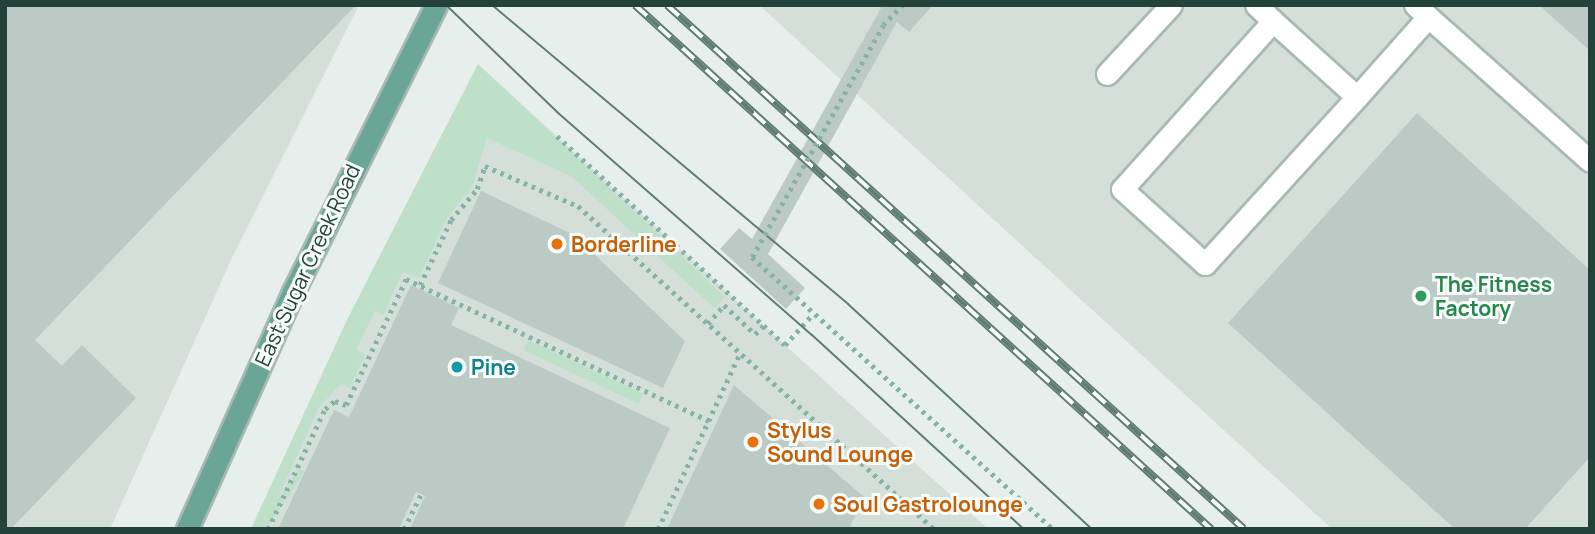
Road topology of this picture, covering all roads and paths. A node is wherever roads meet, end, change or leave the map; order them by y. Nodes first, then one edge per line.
1 (436, 5) edge
2 (902, 5) edge
3 (1171, 5) edge
4 (1256, 5) edge
5 (1421, 11) edge
6 (1273, 21) junction
7 (1107, 75) dead end
8 (1357, 97) junction
9 (557, 136) dead end
10 (1590, 161) edge
11 (420, 285) junction
12 (813, 314) junction
13 (708, 324) junction
14 (764, 326) junction
15 (740, 354) junction
16 (709, 421) junction
17 (421, 494) dead end
18 (187, 529) edge
19 (268, 529) edge
20 (404, 529) edge
21 (659, 529) edge
22 (934, 529) edge
23 (1053, 529) edge

1 - 18 main road, East Sugar Creek Road
2 - 12 path, bridge
3 - 7 street
4 - 6 street
5 - 8 street
5 - 10 street
6 - 8 street
6 - 8 street
9 - 14 path
11 - 13 path
11 - 16 path
11 - 19 path
12 - 14 path
12 - 23 path
13 - 14 path
13 - 15 path
15 - 16 path
15 - 22 path
16 - 21 path
17 - 20 path

